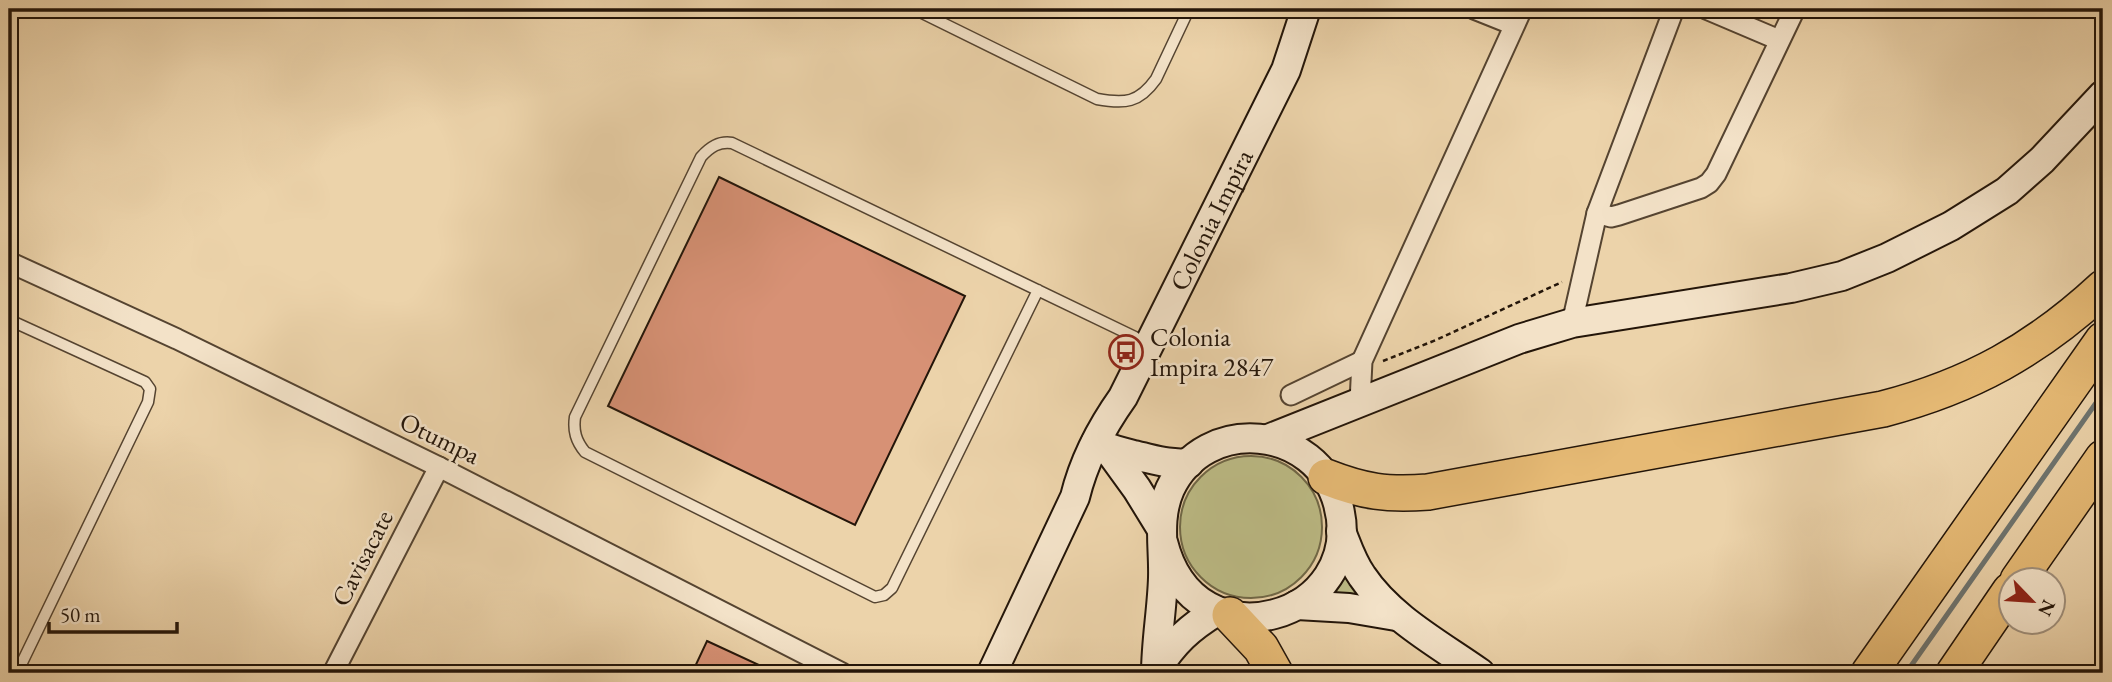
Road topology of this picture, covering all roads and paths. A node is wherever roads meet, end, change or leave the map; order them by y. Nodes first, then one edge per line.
1 (914, 9) edge
2 (1189, 9) edge
3 (1301, 9) edge
4 (1306, 9) edge
5 (1474, 9) edge
6 (1674, 9) edge
7 (1706, 9) edge
8 (1795, 9) edge
9 (1518, 17) edge
10 (1779, 40) junction
11 (2103, 95) edge
12 (1597, 213) junction
13 (9, 262) edge
14 (1584, 272) junction
15 (2103, 288) edge
16 (1038, 290) junction
17 (16, 323) dead end
18 (1572, 323) junction
19 (1135, 337) junction
20 (2103, 340) edge
21 (1362, 361) junction
22 (1291, 395) dead end
23 (1360, 402) junction
24 (1102, 439) junction
25 (1268, 439) junction
26 (2103, 458) edge
27 (1189, 463) junction
28 (439, 467) junction
29 (1081, 473) junction
30 (1326, 477) junction
31 (1341, 531) junction
32 (1162, 535) junction
33 (2028, 566) edge
34 (1297, 605) junction
35 (1223, 613) junction
36 (1996, 613) edge
37 (1396, 616) junction
38 (1156, 672) edge
39 (17, 673) edge
40 (333, 673) edge
41 (842, 673) edge
42 (981, 673) edge
43 (992, 673) edge
44 (1275, 673) edge
45 (1480, 673) edge
46 (1869, 673) edge
47 (1954, 673) edge

1 - 2 lane
3 - 19 main road, Colonia Impira
4 - 24 main road, Colonia Impira
5 - 9 street
6 - 12 street
7 - 10 street
8 - 10 street
9 - 21 street
10 - 12 street
11 - 18 main road
12 - 14 street
13 - 28 street, Otumpa
14 - 18 street
14 - 21 path
15 - 30 highway
16 - 16 lane
16 - 19 lane
17 - 39 lane
18 - 23 main road
19 - 24 main road, Colonia Impira
20 - 46 highway
21 - 22 street
21 - 23 street
23 - 25 main road
24 - 27 main road
24 - 29 main road, Colonia Impira
24 - 32 main road
25 - 27 main road
25 - 30 main road
26 - 33 highway
27 - 32 main road
28 - 40 street, Cavisacate
28 - 41 street, Otumpa
29 - 42 main road, Colonia Impira
29 - 43 main road, Colonia Impira
30 - 31 main road
31 - 34 main road
31 - 37 main road
32 - 35 main road
32 - 38 main road
34 - 35 main road
34 - 37 main road
35 - 38 main road
35 - 44 highway
36 - 47 highway
37 - 45 main road

